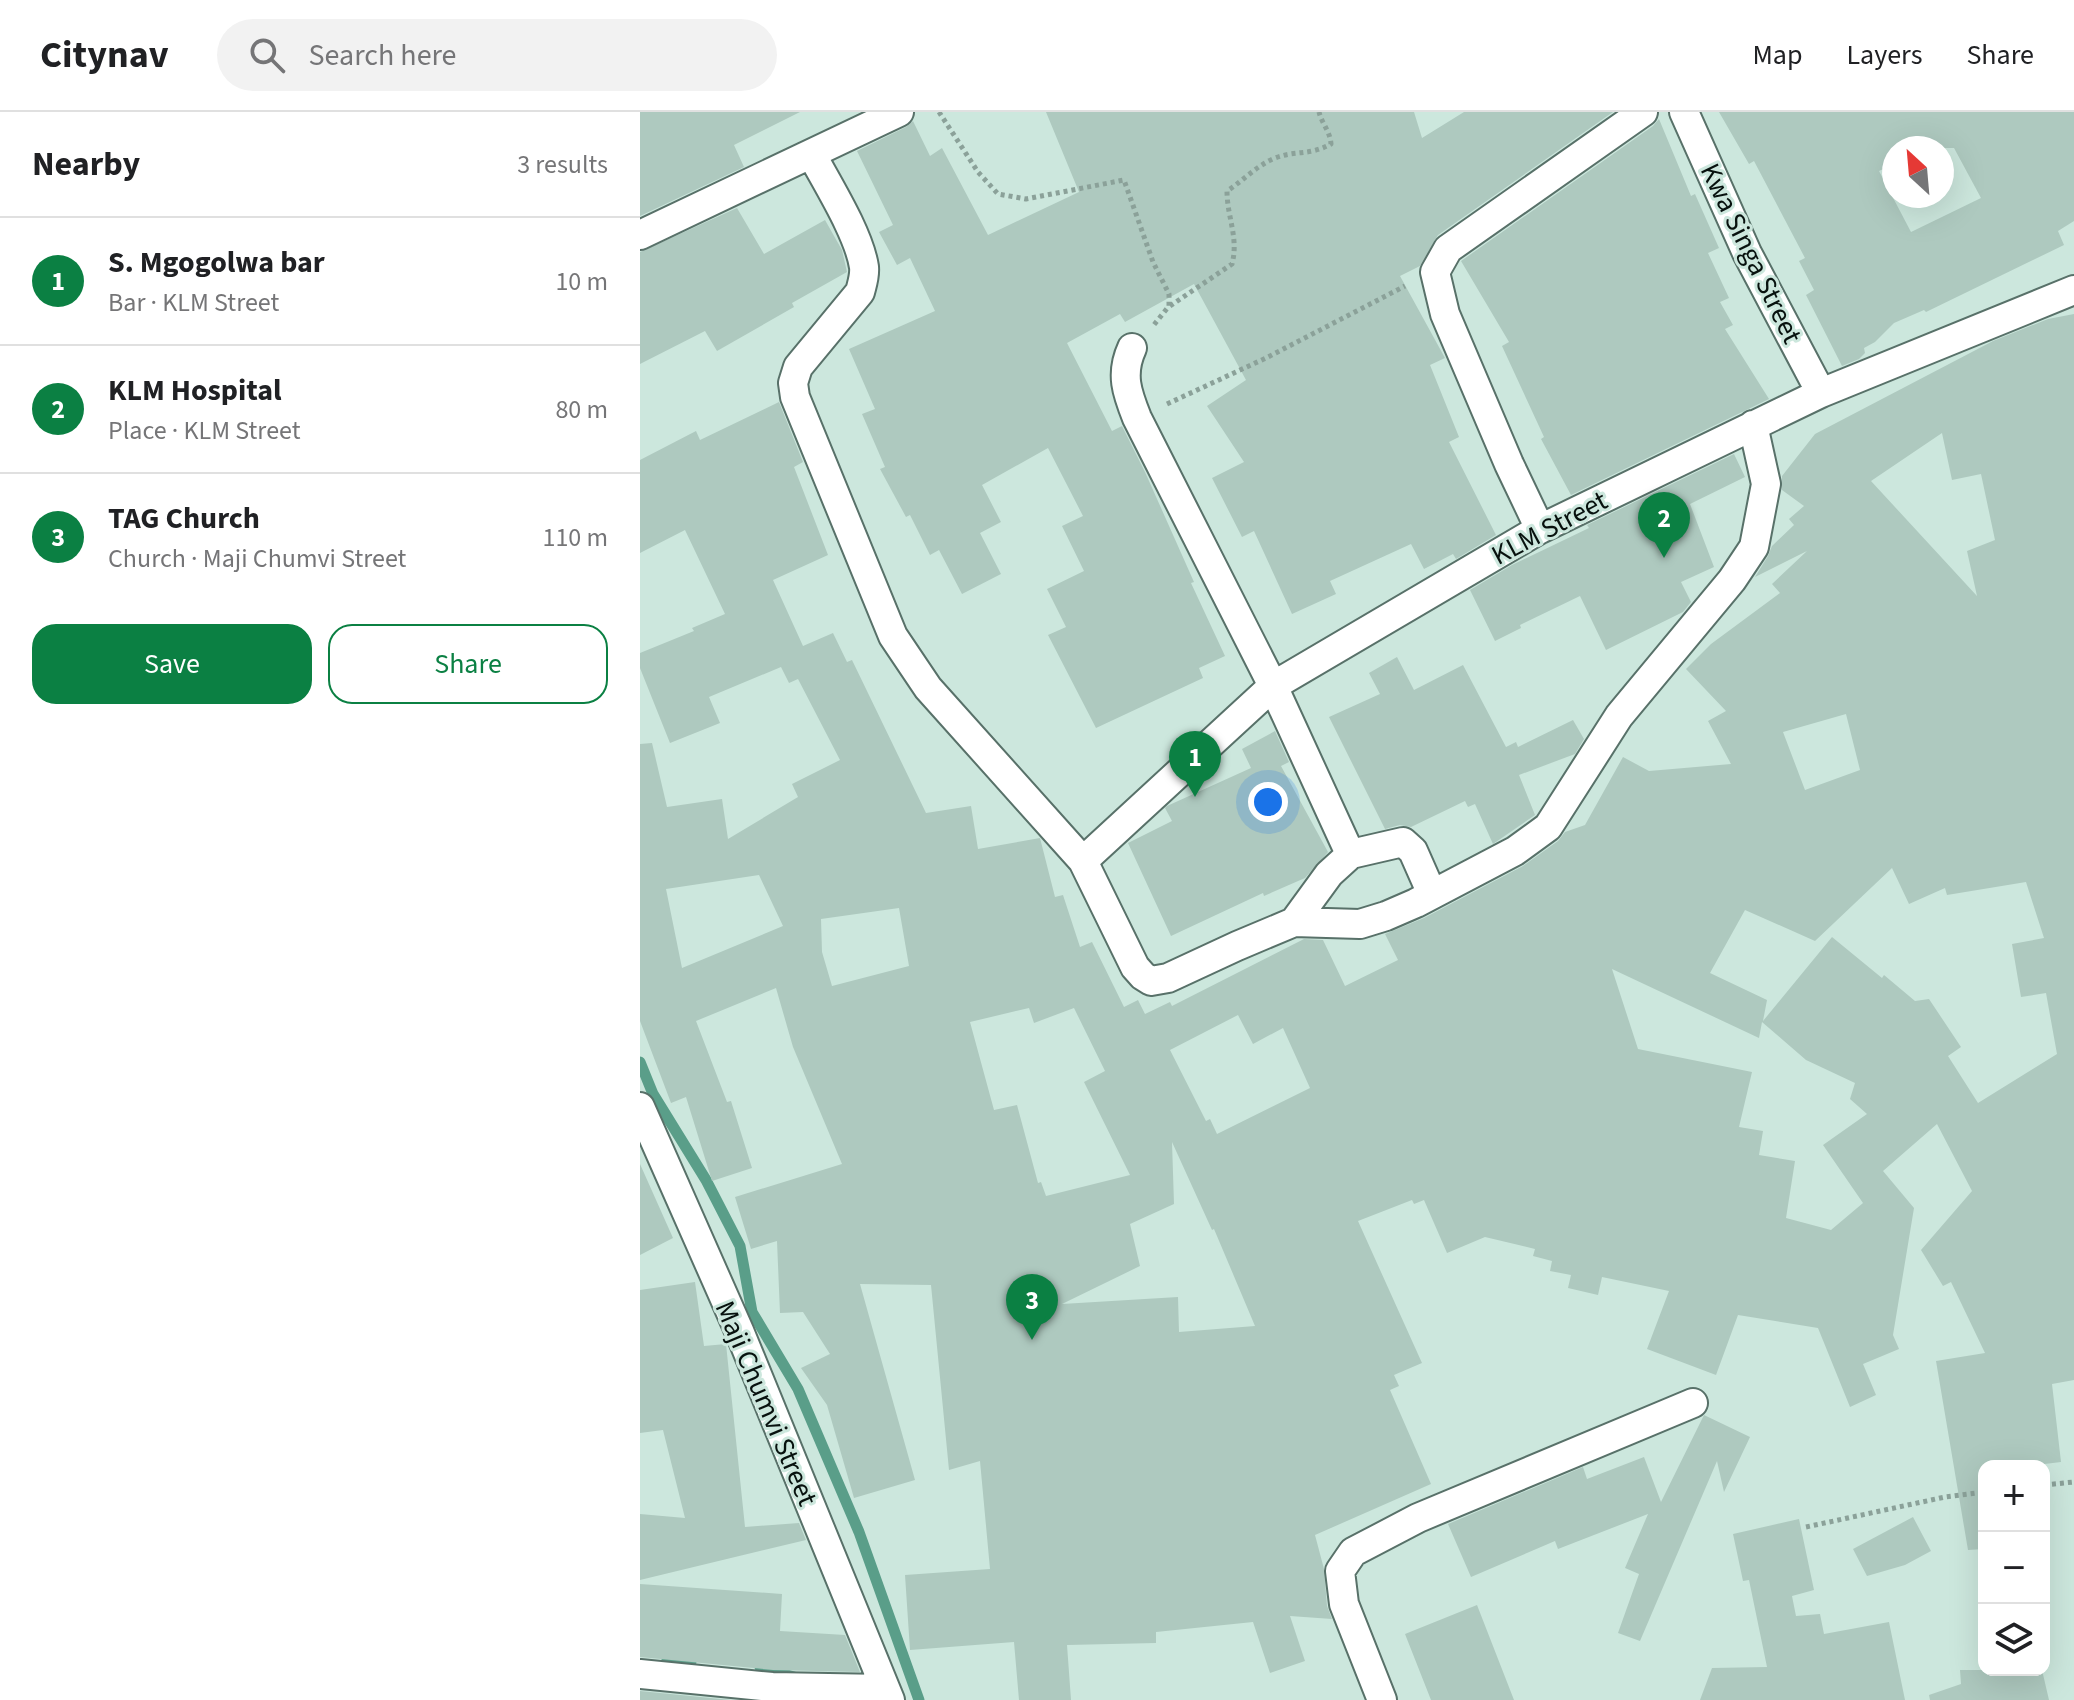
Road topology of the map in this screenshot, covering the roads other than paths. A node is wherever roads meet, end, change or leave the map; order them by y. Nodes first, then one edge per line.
1 (899, 112) edge
2 (1643, 112) edge
3 (1684, 112) edge
4 (812, 155) junction
5 (640, 235) edge
6 (2074, 290) edge
7 (1132, 348) road end
8 (1821, 393) junction
9 (1753, 425) junction
10 (1540, 529) junction
11 (1273, 686) junction
12 (1351, 854) junction
13 (1083, 861) junction
14 (1432, 894) junction
15 (1294, 922) junction
16 (640, 1107) edge
17 (1693, 1403) dead end
18 (640, 1674) edge
19 (888, 1694) edge
20 (1382, 1700) edge

1 - 4 street
2 - 10 street
3 - 8 street, Kwa Singa Street
4 - 5 street
4 - 13 street
6 - 8 street, KLM Street
7 - 11 street
8 - 9 street, KLM Street
9 - 10 street, KLM Street
9 - 14 street
10 - 11 street, KLM Street
11 - 12 street
11 - 13 street, KLM Street
12 - 14 street
12 - 15 street
13 - 15 street
14 - 15 street
16 - 19 street, Maji Chumvi Street
17 - 20 street
18 - 19 street

